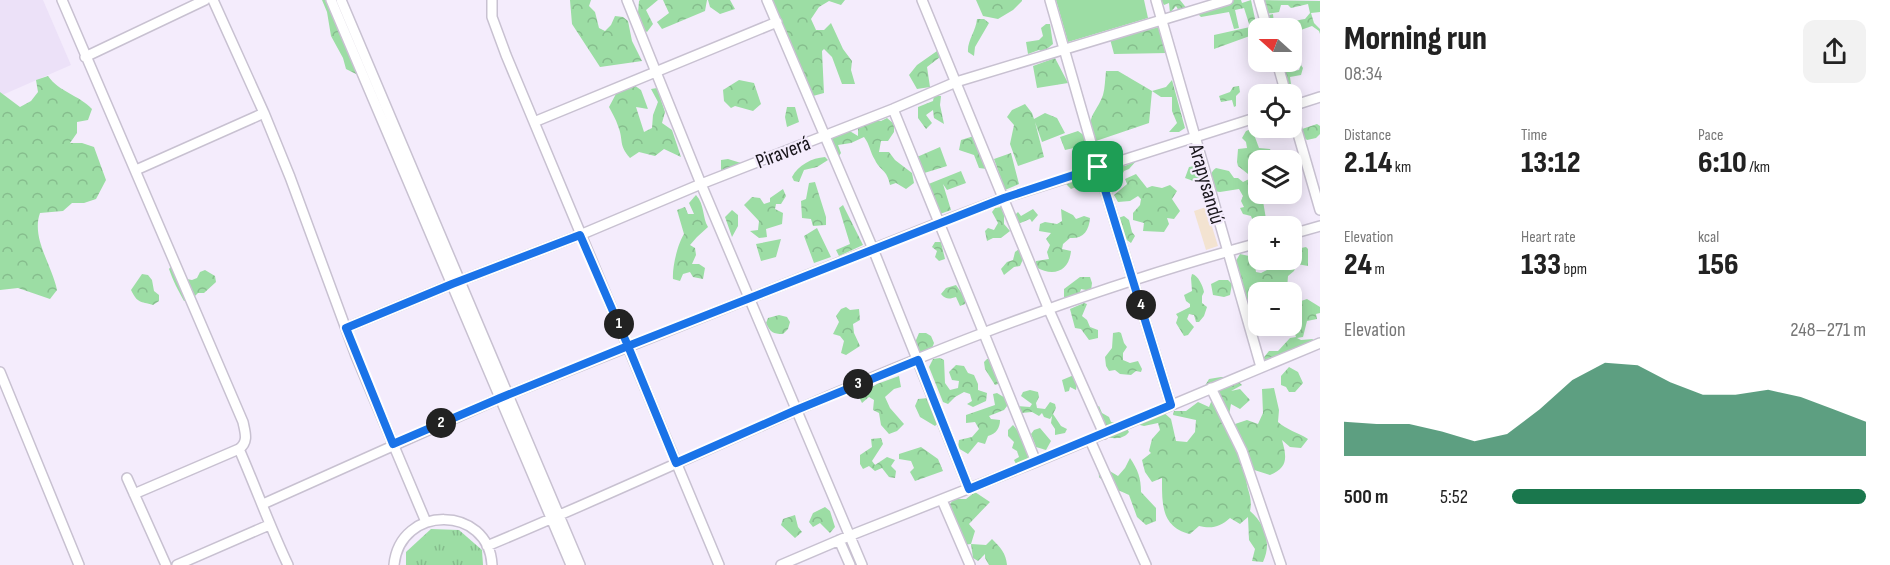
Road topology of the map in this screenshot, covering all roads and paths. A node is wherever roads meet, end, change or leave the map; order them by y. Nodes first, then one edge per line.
1 (62, 0) edge
2 (205, 0) edge
3 (213, 0) edge
4 (332, 0) edge
5 (341, 0) edge
6 (492, 0) edge
7 (627, 0) edge
8 (767, 0) edge
9 (922, 0) edge
10 (1050, 0) edge
11 (1156, 0) edge
12 (1228, 0) edge
13 (1259, 0) edge
14 (1264, 18) edge
15 (1162, 21) junction
16 (777, 22) junction
17 (1065, 49) junction
18 (85, 57) junction
19 (656, 72) junction
20 (956, 82) junction
21 (1320, 97) edge
22 (1302, 103) edge
23 (893, 109) junction
24 (264, 112) junction
25 (1248, 120) edge
26 (534, 122) junction
27 (393, 135) junction
28 (826, 135) junction
29 (1194, 137) junction
30 (1299, 138) edge
31 (1098, 167) junction
32 (136, 170) junction
33 (701, 184) junction
34 (1004, 198) junction
35 (1320, 210) edge
36 (938, 223) junction
37 (1320, 226) edge
38 (1302, 231) edge
39 (580, 235) junction
40 (1248, 246) edge
41 (873, 249) junction
42 (1227, 252) junction
43 (1133, 280) junction
44 (456, 283) junction
45 (749, 297) junction
46 (1049, 310) junction
47 (346, 328) junction
48 (983, 333) junction
49 (1320, 343) edge
50 (628, 346) junction
51 (918, 360) junction
52 (1261, 367) junction
53 (0, 372) edge
54 (1211, 388) junction
55 (504, 397) junction
56 (1171, 405) junction
57 (796, 410) junction
58 (1104, 434) junction
59 (1090, 440) junction
60 (393, 444) junction
61 (239, 449) junction
62 (1036, 462) junction
63 (676, 463) junction
64 (127, 478) dead end
65 (969, 489) junction
66 (134, 494) junction
67 (942, 500) junction
68 (263, 504) junction
69 (555, 518) junction
70 (426, 522) junction
71 (269, 525) junction
72 (849, 536) junction
73 (839, 540) junction
74 (487, 546) junction
75 (79, 565) edge
76 (166, 565) edge
77 (177, 565) edge
78 (288, 565) edge
79 (394, 565) edge
80 (492, 565) edge
81 (571, 565) edge
82 (580, 565) edge
83 (719, 565) edge
84 (781, 565) edge
85 (850, 565) edge
86 (862, 565) edge
87 (970, 565) edge
88 (1146, 565) edge
89 (1281, 565) edge

1 - 18 street
2 - 18 street
3 - 24 street
4 - 27 street
5 - 27 street
6 - 26 street
7 - 19 street
8 - 16 street
9 - 20 street
10 - 17 street
11 - 15 street, Arapysandú
12 - 15 street, Piraverá
13 - 14 street
15 - 17 street, Piraverá
15 - 29 street, Arapysandú
16 - 19 street
16 - 28 street
17 - 20 street, Piraverá
17 - 31 street
18 - 32 street
19 - 26 street
19 - 33 street
20 - 23 street, Piraverá
20 - 34 street
21 - 22 street
23 - 28 street, Piraverá
23 - 36 street
24 - 32 street
24 - 47 street
25 - 29 street
26 - 39 street
27 - 44 street
28 - 33 street, Piraverá
28 - 41 street
29 - 31 street
29 - 42 street, Arapysandú
30 - 35 street
31 - 34 street
31 - 43 street
32 - 61 street
33 - 39 street, Piraverá
33 - 45 street
34 - 36 street
34 - 46 street
36 - 41 street
36 - 48 street
37 - 38 street
39 - 44 street, Piraverá
39 - 50 street
40 - 42 street
41 - 45 street
41 - 51 street
42 - 43 street
42 - 52 street, Arapysandú
43 - 46 street
43 - 56 street
44 - 47 street, Piraverá
44 - 55 street
45 - 50 street
45 - 57 street
46 - 48 street
46 - 58 street
47 - 60 street
48 - 51 street
48 - 62 street
49 - 52 street
50 - 55 street
50 - 63 street
51 - 57 street
51 - 65 street
52 - 54 street
53 - 75 street
54 - 56 street
54 - 89 street
55 - 60 street
55 - 69 street
56 - 58 street
57 - 63 street
57 - 72 street
58 - 59 street
59 - 62 street
59 - 88 street
60 - 68 street
60 - 70 street
61 - 66 street
61 - 68 street
62 - 65 street
63 - 69 street
63 - 83 street
64 - 66 street
65 - 67 street
66 - 76 street
67 - 72 street
67 - 87 street
68 - 71 street
69 - 74 street
69 - 81 street
69 - 82 street
70 - 74 street
70 - 79 street
71 - 77 street
71 - 78 street
72 - 73 street
72 - 86 street
73 - 84 street
73 - 85 street
74 - 80 street

